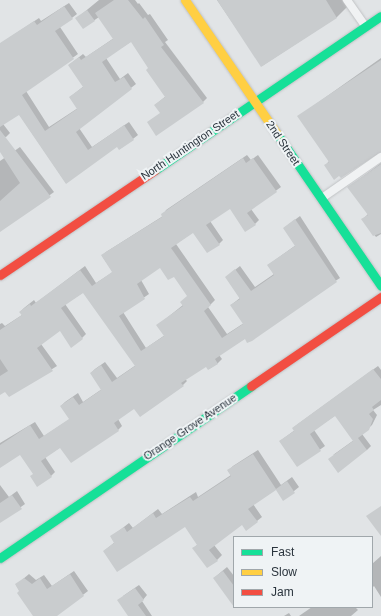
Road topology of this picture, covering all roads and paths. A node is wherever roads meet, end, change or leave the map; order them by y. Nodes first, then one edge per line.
1 (185, 0) edge
2 (347, 0) edge
3 (381, 16) edge
4 (365, 27) junction
5 (255, 101) junction
6 (381, 157) edge
7 (321, 199) junction
8 (0, 275) edge
9 (381, 286) edge
10 (381, 297) edge
11 (0, 558) edge

1 - 5 street, 2nd Street
2 - 4 lane
3 - 4 street, North Huntington Street
4 - 5 street, North Huntington Street
5 - 7 street, 2nd Street
5 - 8 street, North Huntington Street
6 - 7 lane
7 - 9 street, 2nd Street
10 - 11 street, Orange Grove Avenue

